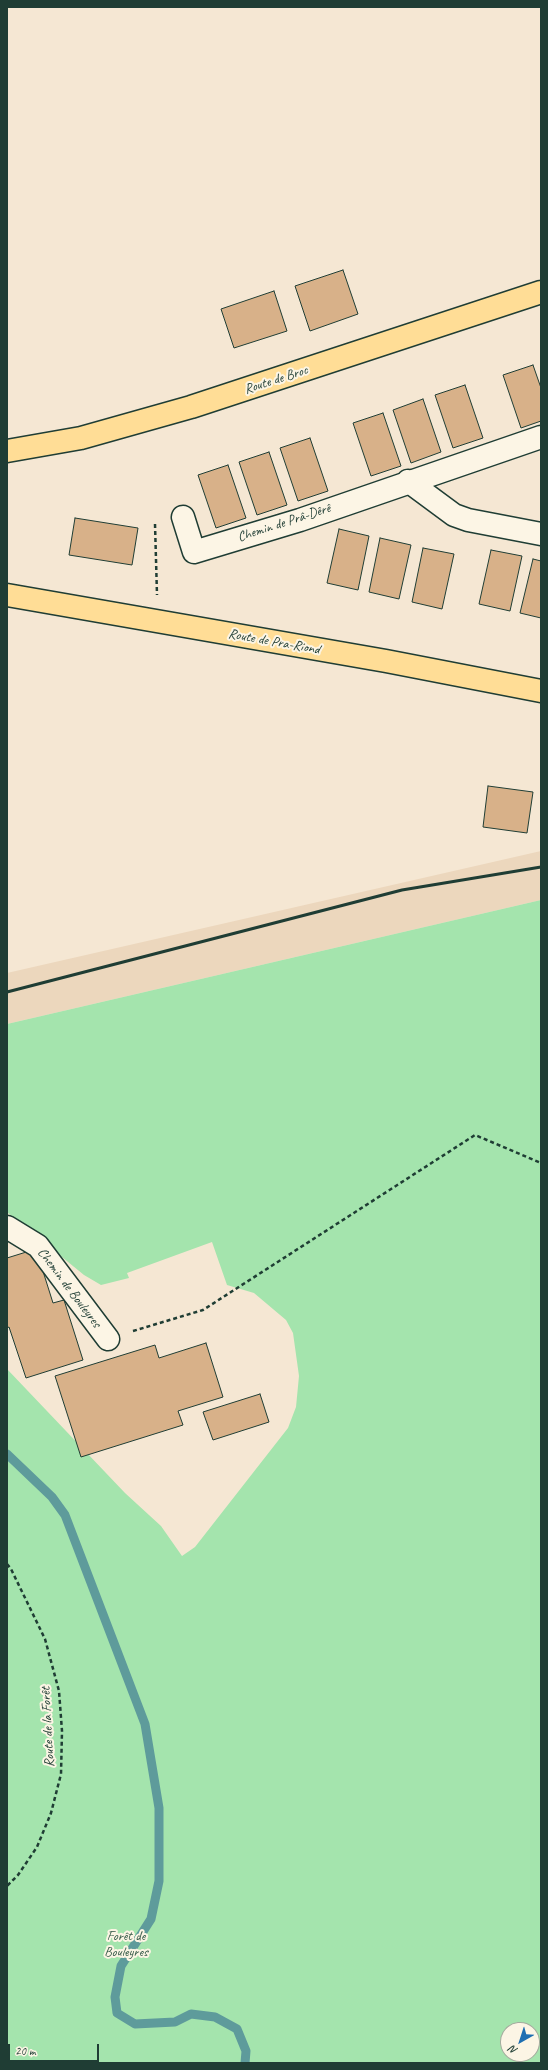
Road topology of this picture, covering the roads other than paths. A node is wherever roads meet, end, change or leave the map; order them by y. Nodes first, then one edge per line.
1 (541, 292) edge
2 (541, 437) edge
3 (7, 451) edge
4 (408, 481) junction
5 (183, 517) road end
6 (541, 534) edge
7 (7, 595) edge
8 (541, 691) edge
9 (7, 1227) edge
10 (108, 1339) road end

1 - 3 main road, Route de Broc
2 - 4 street, Chemin de Prâ-Dêrê
4 - 5 street, Chemin de Prâ-Dêrê
4 - 6 street
7 - 8 main road, Route de Pra-Riond
9 - 10 street, Chemin de Bouleyres

